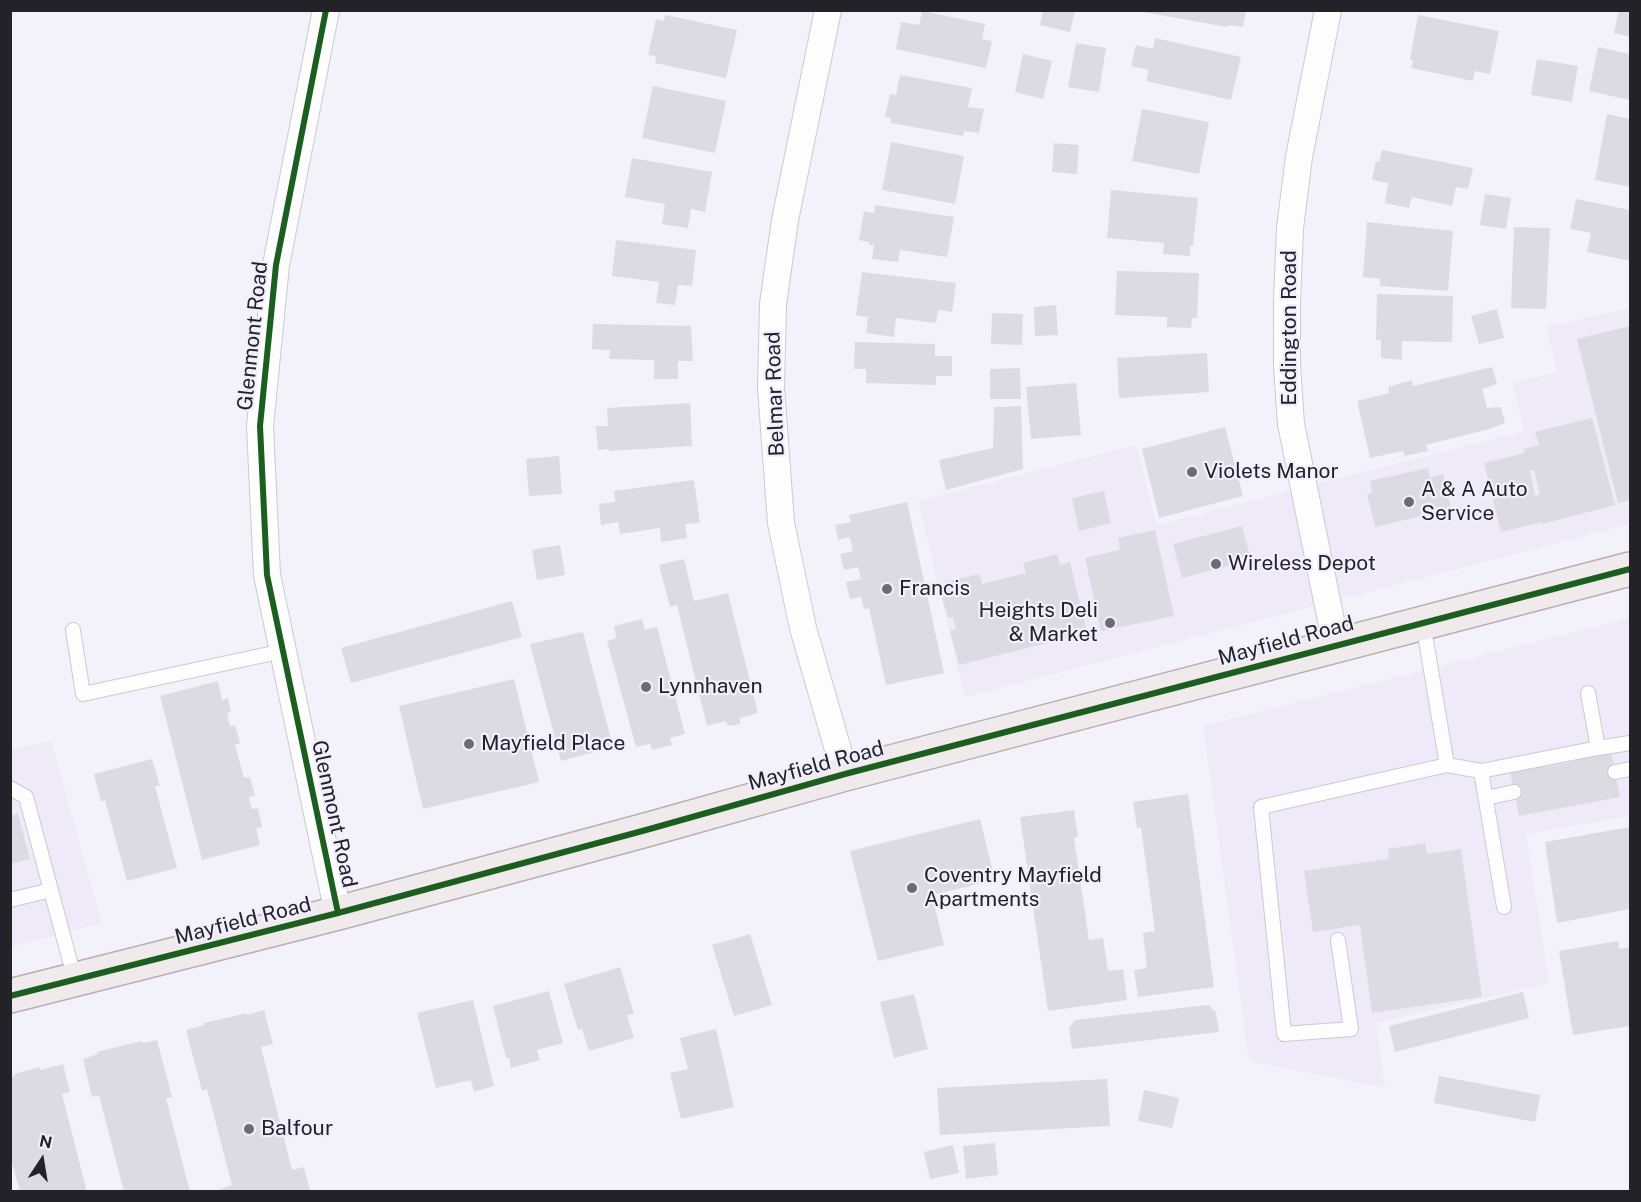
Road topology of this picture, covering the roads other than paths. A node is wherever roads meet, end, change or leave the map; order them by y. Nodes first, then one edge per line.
1 (326, 10) edge
2 (828, 10) edge
3 (1328, 10) edge
4 (1630, 569) edge
5 (1423, 624) junction
6 (73, 630) dead end
7 (1336, 645) junction
8 (283, 651) junction
9 (1588, 693) dead end
10 (1630, 743) edge
11 (1598, 748) junction
12 (1447, 765) junction
13 (1630, 769) edge
14 (1481, 771) junction
15 (1615, 772) dead end
16 (845, 774) junction
17 (10, 788) edge
18 (1514, 792) dead end
19 (1486, 798) junction
20 (51, 890) junction
21 (10, 900) edge
22 (1504, 907) dead end
23 (338, 914) junction
24 (1338, 940) dead end
25 (75, 980) junction
26 (10, 996) edge

1 - 8 street, Glenmont Road
2 - 16 street, Belmar Road
3 - 7 street, Eddington Road
4 - 5 main road, Mayfield Road
5 - 7 main road, Mayfield Road
5 - 12 lane
6 - 8 lane
7 - 16 main road, Mayfield Road
8 - 23 street, Glenmont Road
9 - 11 lane
10 - 11 lane
11 - 14 lane
12 - 14 lane
12 - 24 lane
13 - 15 lane
14 - 19 lane
16 - 23 main road, Mayfield Road
17 - 20 lane
18 - 19 lane
19 - 22 lane
20 - 21 lane
20 - 25 lane
23 - 25 main road, Mayfield Road
25 - 26 main road, Mayfield Road

